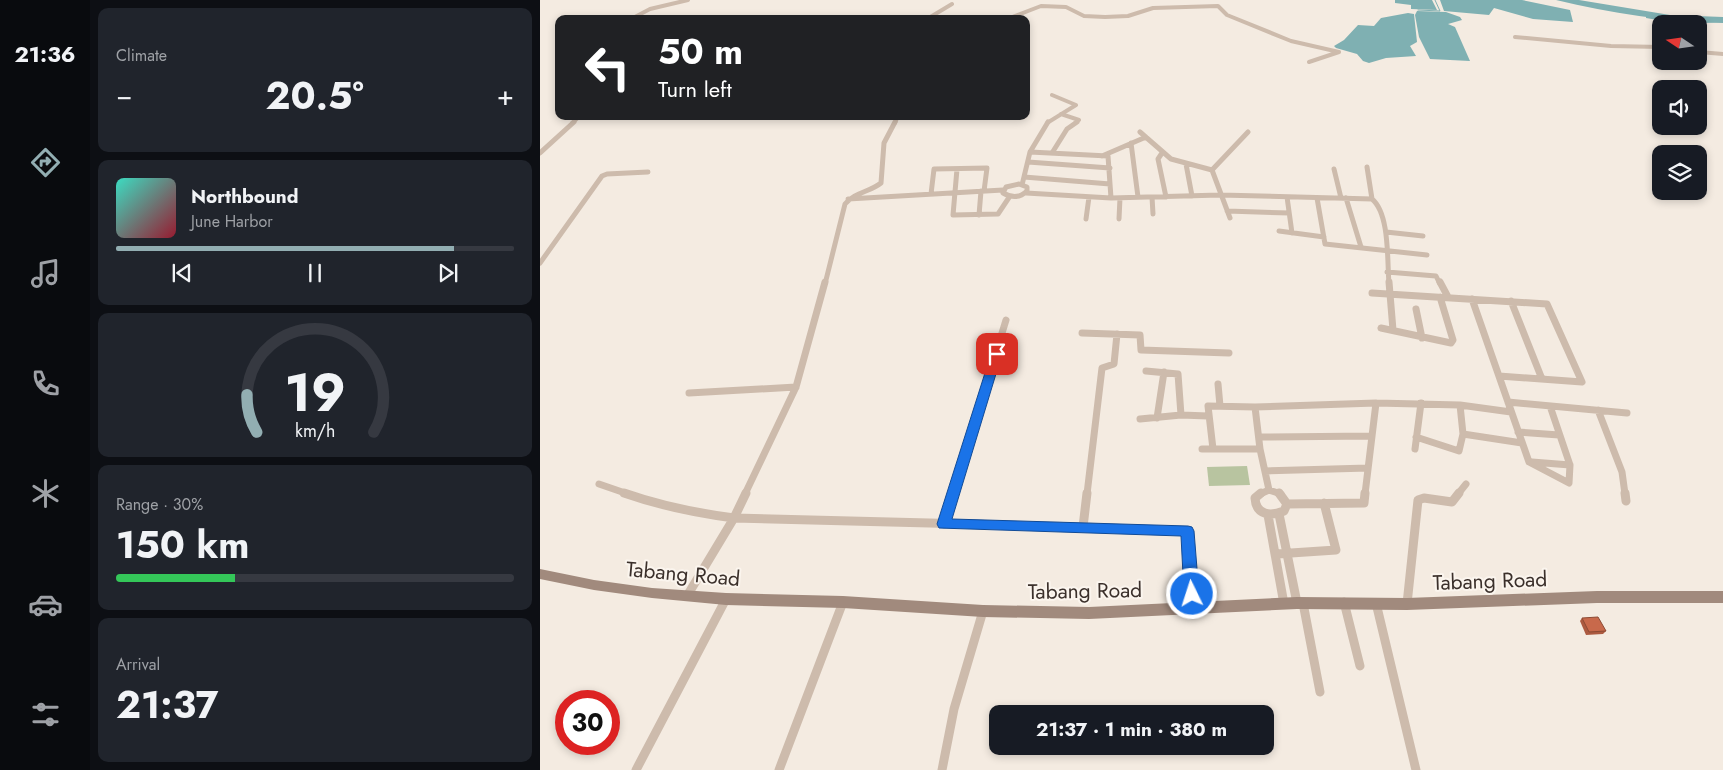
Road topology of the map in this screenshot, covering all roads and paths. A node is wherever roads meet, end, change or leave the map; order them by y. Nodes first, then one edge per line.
1 (688, 0) edge
2 (1043, 0) edge
3 (952, 4) dead end
4 (1036, 8) junction
5 (638, 15) edge
6 (934, 15) edge
7 (1018, 15) edge
8 (1515, 37) dead end
9 (1652, 47) edge
10 (1708, 53) edge
11 (1723, 54) edge
12 (1309, 62) dead end
13 (1052, 95) dead end
14 (1060, 114) junction
15 (576, 120) edge
16 (896, 120) edge
17 (1140, 132) dead end
18 (1248, 132) dead end
19 (1146, 137) junction
20 (1131, 143) junction
21 (1030, 152) junction
22 (540, 153) edge
23 (1052, 153) junction
24 (1162, 153) junction
25 (1101, 156) junction
26 (1028, 162) junction
27 (1186, 164) junction
28 (1367, 167) dead end
29 (1110, 168) junction
30 (957, 169) junction
31 (1334, 169) dead end
32 (1212, 170) junction
33 (648, 172) dead end
34 (1024, 177) junction
35 (1110, 184) junction
36 (1022, 185) junction
37 (1003, 190) junction
38 (982, 191) junction
39 (956, 193) junction
40 (1026, 193) junction
41 (931, 194) junction
42 (1220, 195) junction
43 (1010, 196) junction
44 (1192, 196) junction
45 (1090, 197) junction
46 (1138, 197) junction
47 (1152, 197) junction
48 (1166, 197) junction
49 (1287, 197) junction
50 (1111, 198) junction
51 (1120, 198) junction
52 (1317, 198) junction
53 (1343, 198) junction
54 (1372, 199) junction
55 (848, 200) junction
56 (1227, 211) junction
57 (1290, 213) junction
58 (1153, 214) dead end
59 (979, 215) junction
60 (1230, 218) dead end
61 (1086, 219) dead end
62 (1119, 219) dead end
63 (1279, 231) dead end
64 (1386, 232) junction
65 (1292, 233) junction
66 (1324, 236) junction
67 (1423, 236) dead end
68 (1361, 247) junction
69 (1386, 250) junction
70 (1427, 254) dead end
71 (540, 263) edge
72 (1387, 272) junction
73 (1372, 293) dead end
74 (1389, 294) junction
75 (1440, 297) junction
76 (1448, 297) junction
77 (1472, 299) junction
78 (1511, 302) junction
79 (1416, 309) dead end
80 (1006, 320) dead end
81 (1381, 328) dead end
82 (1393, 330) junction
83 (1082, 333) dead end
84 (1117, 334) junction
85 (1422, 338) junction
86 (1229, 353) dead end
87 (1146, 371) dead end
88 (1164, 372) junction
89 (1499, 376) junction
90 (1542, 379) junction
91 (1218, 384) dead end
92 (796, 386) junction
93 (689, 393) dead end
94 (1508, 402) junction
95 (1376, 403) junction
96 (1421, 404) junction
97 (1460, 405) junction
98 (1220, 406) junction
99 (1550, 406) junction
100 (1255, 407) junction
101 (1598, 410) junction
102 (1511, 412) junction
103 (1627, 413) dead end
104 (1181, 415) junction
105 (1208, 416) junction
106 (1157, 418) junction
107 (1140, 419) dead end
108 (1518, 432) junction
109 (1463, 434) junction
110 (1559, 434) junction
111 (1371, 436) junction
112 (1258, 437) junction
113 (1416, 437) junction
114 (1522, 442) junction
115 (1202, 449) dead end
116 (1213, 449) junction
117 (1260, 449) junction
118 (1414, 449) dead end
119 (1529, 462) junction
120 (1570, 465) junction
121 (1368, 468) junction
122 (1265, 470) junction
123 (599, 484) dead end
124 (1466, 484) dead end
125 (1269, 490) junction
126 (1626, 501) dead end
127 (1324, 503) junction
128 (1287, 504) junction
129 (1279, 514) junction
130 (1268, 515) junction
131 (734, 518) junction
132 (944, 524) junction
133 (1083, 527) junction
134 (1276, 554) junction
135 (1288, 554) junction
136 (540, 574) edge
137 (1192, 594) dead end
138 (687, 596) junction
139 (1723, 597) edge
140 (726, 599) junction
141 (843, 602) junction
142 (1344, 602) junction
143 (1300, 603) junction
144 (1376, 603) junction
145 (1284, 604) junction
146 (1407, 604) junction
147 (983, 611) junction
148 (1360, 666) dead end
149 (1320, 692) dead end
150 (636, 770) edge
151 (780, 770) edge
152 (942, 770) edge
153 (1416, 770) edge

1 - 5 street
2 - 4 street
3 - 6 street
4 - 7 street
4 - 12 street
8 - 9 street
10 - 11 street
13 - 14 street
14 - 21 street
14 - 23 street
15 - 22 street
16 - 55 street
17 - 19 street
18 - 32 street
19 - 20 street
19 - 24 street
20 - 25 street
20 - 46 street
21 - 23 street
21 - 26 street
23 - 25 street
24 - 27 street
24 - 48 street
25 - 29 street
26 - 29 street
26 - 34 street
27 - 32 street
27 - 44 street
28 - 54 street
29 - 35 street
30 - 38 street
30 - 39 street
30 - 41 street
31 - 53 street
32 - 42 street
33 - 71 street
34 - 35 street
34 - 36 street
35 - 50 street
36 - 37 street
36 - 40 street
37 - 38 street
37 - 43 street
38 - 39 street
38 - 59 street
39 - 41 street
39 - 59 street
40 - 43 street
40 - 45 street
41 - 55 street
42 - 44 street
42 - 49 street
42 - 56 street
43 - 59 street
44 - 48 street
45 - 50 street
45 - 61 street
46 - 47 street
46 - 51 street
47 - 48 street
47 - 58 street
49 - 52 street
49 - 57 street
50 - 51 street
51 - 62 street
52 - 53 street
52 - 66 street
53 - 54 street
53 - 68 street
54 - 64 street
55 - 92 street
56 - 57 street
56 - 60 street
57 - 65 street
63 - 65 street
64 - 67 street
64 - 69 street
65 - 66 street
66 - 68 street
68 - 69 street
69 - 70 street
69 - 72 street
72 - 74 street
72 - 76 street
73 - 74 street
74 - 75 street
74 - 82 street
75 - 76 street
75 - 85 street
76 - 77 street
77 - 78 street
77 - 89 street
78 - 90 street
78 - 90 street
79 - 85 street
80 - 132 street
81 - 82 street
82 - 85 street
83 - 84 street
84 - 86 street
84 - 133 street
87 - 88 street
88 - 104 street
88 - 106 street
89 - 90 street
89 - 94 street
91 - 98 street
92 - 93 street
92 - 131 street
94 - 99 street
94 - 102 street
95 - 96 street
95 - 100 street
95 - 111 street
96 - 97 street
96 - 113 street
97 - 102 street
97 - 109 street
98 - 100 street
98 - 105 street
99 - 101 street
99 - 110 street
100 - 112 street
101 - 103 street
101 - 126 street
102 - 108 street
104 - 105 street
104 - 106 street
105 - 116 street
106 - 107 street
108 - 110 street
108 - 114 street
109 - 113 street
109 - 114 street
110 - 120 street
111 - 112 street
111 - 121 street
112 - 117 street
113 - 118 street
114 - 119 street
115 - 116 street
116 - 117 street
117 - 122 street
119 - 120 street
119 - 120 street
121 - 122 street
121 - 127 street
122 - 125 street
123 - 131 street
124 - 146 street
125 - 128 street
125 - 130 street
127 - 128 street
127 - 135 street
128 - 129 street
129 - 130 street
129 - 135 street
130 - 134 street
131 - 132 street
131 - 138 street
132 - 133 street
133 - 137 street
134 - 135 street
134 - 145 street
135 - 143 street
136 - 138 main road, Tabang Road
138 - 140 main road, Tabang Road
139 - 146 main road, Tabang Road
140 - 141 main road, Tabang Road
140 - 150 street
141 - 147 main road, Tabang Road
141 - 151 street
142 - 143 main road, Tabang Road
142 - 144 main road, Tabang Road
142 - 148 street
143 - 145 main road, Tabang Road
143 - 149 street
144 - 146 main road, Tabang Road
144 - 153 street
145 - 147 main road, Tabang Road
147 - 152 street

